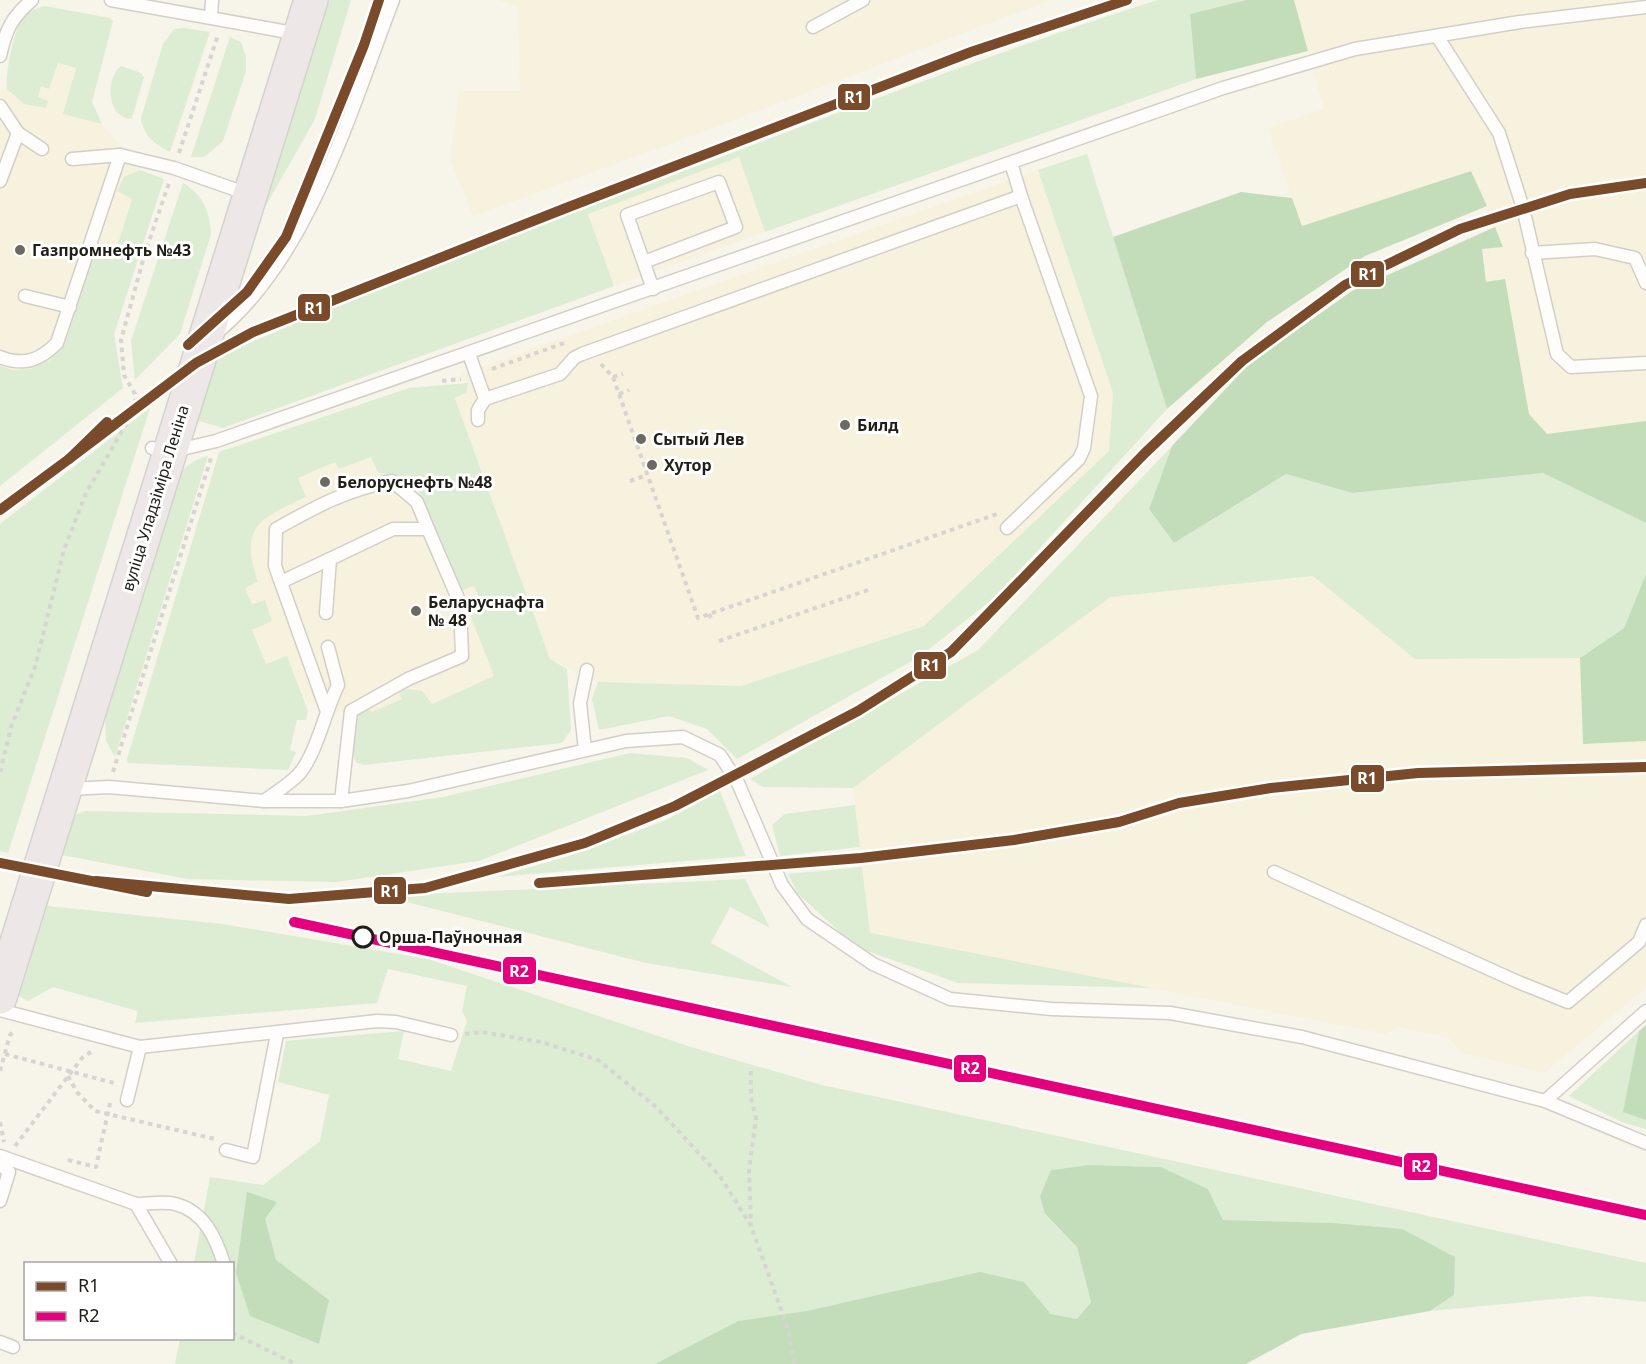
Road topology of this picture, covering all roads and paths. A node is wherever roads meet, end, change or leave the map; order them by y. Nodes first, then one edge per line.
1 (32, 0) edge
2 (111, 0) edge
3 (212, 0) edge
4 (311, 0) edge
5 (393, 0) edge
6 (863, 0) edge
7 (1646, 7) edge
8 (217, 19) junction
9 (290, 22) edge
10 (813, 27) dead end
11 (1437, 36) junction
12 (0, 56) edge
13 (0, 106) edge
14 (18, 133) junction
15 (42, 149) dead end
16 (120, 155) junction
17 (72, 159) dead end
18 (1011, 162) junction
19 (174, 168) junction
20 (0, 181) edge
21 (240, 190) junction
22 (1021, 196) junction
23 (1532, 253) junction
24 (644, 262) junction
25 (1646, 283) edge
26 (653, 289) junction
27 (25, 296) dead end
28 (70, 307) junction
29 (574, 340) dead end
30 (202, 344) junction
31 (469, 354) junction
32 (0, 357) edge
33 (598, 361) dead end
34 (1646, 363) edge
35 (492, 369) dead end
36 (623, 374) dead end
37 (613, 377) junction
38 (629, 390) dead end
39 (619, 394) junction
40 (485, 399) junction
41 (478, 420) dead end
42 (216, 441) junction
43 (160, 450) junction
44 (647, 475) junction
45 (630, 481) dead end
46 (1035, 501) junction
47 (1007, 528) dead end
48 (428, 529) junction
49 (330, 559) junction
50 (858, 562) junction
51 (860, 568) dead end
52 (281, 582) junction
53 (868, 590) dead end
54 (326, 613) dead end
55 (709, 614) junction
56 (712, 621) dead end
57 (719, 641) dead end
58 (328, 647) dead end
59 (587, 670) dead end
60 (326, 709) junction
61 (585, 750) junction
62 (0, 772) edge
63 (109, 787) junction
64 (57, 789) junction
65 (264, 801) junction
66 (341, 801) junction
67 (1274, 872) dead end
68 (1646, 925) edge
69 (0, 944) edge
70 (0, 997) edge
71 (0, 1010) edge
72 (1646, 1011) edge
73 (24, 1027) dead end
74 (277, 1034) junction
75 (451, 1035) joint
76 (140, 1047) junction
77 (96, 1049) dead end
78 (5, 1054) junction
79 (0, 1071) edge
80 (751, 1071) dead end
81 (72, 1072) junction
82 (117, 1072) dead end
83 (68, 1076) junction
84 (115, 1083) junction
85 (127, 1100) dead end
86 (1545, 1101) junction
87 (108, 1114) junction
88 (0, 1122) edge
89 (218, 1139) dead end
90 (1646, 1143) edge
91 (15, 1146) junction
92 (25, 1149) dead end
93 (226, 1150) dead end
94 (0, 1156) edge
95 (65, 1160) dead end
96 (0, 1164) edge
97 (0, 1201) edge
98 (136, 1204) junction
99 (751, 1226) junction
100 (170, 1262) edge
101 (224, 1262) edge
102 (234, 1334) edge
103 (0, 1342) edge
104 (13, 1347) dead end
105 (296, 1364) edge
106 (795, 1364) edge

1 - 12 lane
2 - 8 lane
3 - 8 lane
4 - 9 main road, вуліца Уладзіміра Леніна
5 - 30 lane
6 - 10 lane
7 - 11 lane
8 - 9 lane
8 - 19 path
9 - 21 main road, вуліца Уладзіміра Леніна
11 - 18 lane
11 - 23 lane
13 - 14 lane
14 - 15 lane
14 - 20 lane
16 - 17 lane
16 - 19 lane
16 - 28 lane
18 - 22 lane
18 - 26 lane
19 - 21 lane
19 - 62 path
21 - 30 main road, вуліца Уладзіміра Леніна
21 - 43 main road, вуліца Уладзіміра Леніна
22 - 40 lane
22 - 46 lane
23 - 25 lane
23 - 34 lane
24 - 24 lane
24 - 26 lane
26 - 31 lane
27 - 28 lane
28 - 32 lane
29 - 35 path
30 - 43 main road, вуліца Уладзіміра Леніна
31 - 40 lane
31 - 42 lane
33 - 37 path
36 - 37 path
37 - 39 path
38 - 39 path
39 - 44 path
40 - 41 lane
42 - 43 lane
42 - 63 path
43 - 64 main road, вуліца Уладзіміра Леніна
44 - 45 path
44 - 55 path
46 - 47 lane
46 - 50 path
48 - 49 lane
48 - 52 lane
48 - 66 lane
49 - 52 lane
49 - 54 lane
50 - 51 path
50 - 55 path
52 - 60 lane
53 - 57 path
55 - 56 path
58 - 60 lane
59 - 61 lane
60 - 65 lane
61 - 66 lane
61 - 86 lane
63 - 64 lane
63 - 65 lane
64 - 69 main road, вуліца Уладзіміра Леніна
64 - 70 main road, вуліца Уладзіміра Леніна
65 - 66 lane
67 - 68 lane
71 - 76 lane
72 - 86 lane
73 - 78 path
74 - 75 lane
74 - 76 lane
74 - 93 lane
75 - 99 path
76 - 85 lane
77 - 81 path
78 - 79 path
78 - 81 path
80 - 99 path
81 - 83 path
81 - 84 path
82 - 84 path
83 - 87 path
83 - 91 path
84 - 87 path
86 - 90 lane
87 - 89 path
87 - 95 path
88 - 91 path
91 - 92 path
94 - 98 lane
96 - 97 lane
98 - 100 lane
98 - 101 lane
99 - 106 path
102 - 105 path
103 - 104 lane

